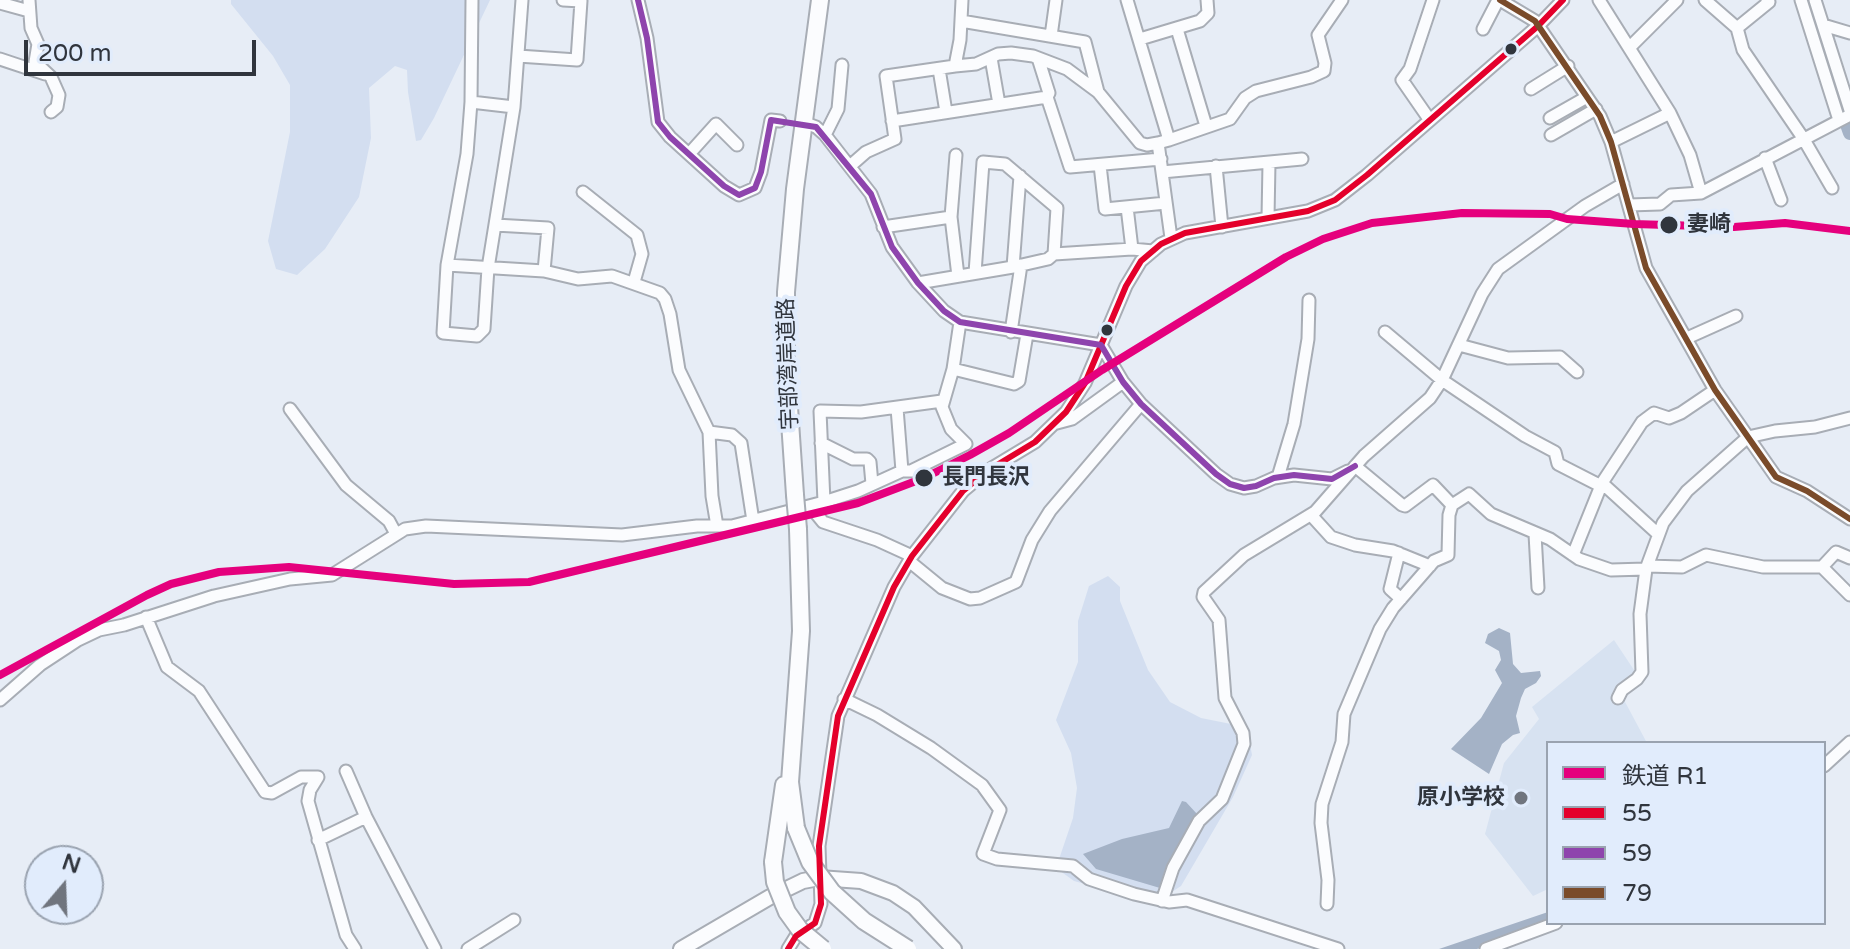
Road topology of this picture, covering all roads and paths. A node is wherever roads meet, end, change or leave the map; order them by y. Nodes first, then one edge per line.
1 (472, 0) edge
2 (522, 0) edge
3 (563, 0) edge
4 (638, 0) edge
5 (820, 0) edge
6 (962, 0) edge
7 (1056, 0) edge
8 (1127, 0) edge
9 (1207, 0) edge
10 (1342, 0) edge
11 (1433, 0) edge
12 (1499, 0) edge
13 (1563, 0) edge
14 (1599, 0) edge
15 (1677, 0) edge
16 (1705, 0) edge
17 (1767, 0) edge
18 (1801, 0) edge
19 (0, 3) edge
20 (29, 6) edge
21 (1813, 12) edge
22 (961, 21) junction
23 (1823, 25) junction
24 (1538, 26) junction
25 (1737, 28) junction
26 (1177, 29) junction
27 (1483, 29) dead end
28 (1850, 33) edge
29 (1051, 36) junction
30 (1140, 39) junction
31 (1630, 47) junction
32 (518, 56) junction
33 (991, 58) junction
34 (1038, 58) junction
35 (0, 59) edge
36 (842, 65) dead end
37 (955, 66) junction
38 (1568, 66) junction
39 (939, 69) junction
40 (46, 74) junction
41 (1531, 89) dead end
42 (1098, 92) junction
43 (1047, 97) junction
44 (1587, 97) junction
45 (471, 102) junction
46 (999, 104) junction
47 (514, 107) junction
48 (1596, 109) junction
49 (51, 112) dead end
50 (946, 112) junction
51 (1670, 113) junction
52 (1846, 116) edge
53 (1550, 118) dead end
54 (1429, 119) junction
55 (780, 121) dead end
56 (892, 121) junction
57 (808, 124) dead end
58 (1206, 126) junction
59 (825, 135) junction
60 (1551, 135) dead end
61 (1803, 138) junction
62 (1163, 141) junction
63 (1611, 142) junction
64 (737, 145) dead end
65 (689, 154) junction
66 (956, 155) dead end
67 (1765, 158) junction
68 (1161, 159) junction
69 (1302, 159) dead end
70 (1269, 163) junction
71 (1100, 165) junction
72 (850, 166) junction
73 (1216, 166) junction
74 (1162, 172) junction
75 (1020, 176) junction
76 (1623, 184) junction
77 (1832, 188) dead end
78 (583, 192) dead end
79 (1701, 193) junction
80 (1781, 200) dead end
81 (1166, 203) junction
82 (1629, 205) junction
83 (1127, 207) junction
84 (951, 217) junction
85 (1268, 218) junction
86 (495, 225) junction
87 (883, 227) junction
88 (1222, 227) junction
89 (1171, 238) junction
90 (1132, 249) junction
91 (1153, 251) junction
92 (1054, 254) junction
93 (447, 265) junction
94 (1017, 266) junction
95 (488, 268) junction
96 (544, 271) junction
97 (975, 273) junction
98 (958, 276) junction
99 (634, 282) junction
100 (918, 283) junction
101 (1309, 300) dead end
102 (1736, 316) dead end
103 (960, 322) junction
104 (1011, 332) junction
105 (1385, 332) dead end
106 (1027, 334) junction
107 (1687, 338) junction
108 (1459, 345) junction
109 (1104, 349) junction
110 (953, 369) junction
111 (1577, 372) dead end
112 (1121, 377) junction
113 (1442, 380) junction
114 (1715, 390) junction
115 (942, 401) junction
116 (1141, 404) junction
117 (897, 408) junction
118 (290, 409) dead end
119 (1850, 418) edge
120 (1057, 423) junction
121 (709, 432) junction
122 (1748, 437) junction
123 (821, 443) junction
124 (1355, 466) junction
125 (902, 471) junction
126 (1278, 477) junction
127 (872, 484) junction
128 (1601, 484) junction
129 (824, 502) junction
130 (1452, 505) junction
131 (810, 506) junction
132 (1311, 515) junction
133 (1850, 519) edge
134 (753, 521) junction
135 (717, 526) junction
136 (396, 534) junction
137 (1535, 534) junction
138 (1658, 534) junction
139 (1399, 553) junction
140 (1573, 555) junction
141 (911, 558) junction
142 (1850, 558) edge
143 (1430, 566) junction
144 (1822, 567) junction
145 (1646, 568) junction
146 (1538, 588) dead end
147 (1850, 595) edge
148 (1401, 599) junction
149 (146, 617) junction
150 (1618, 698) dead end
151 (844, 699) junction
152 (0, 700) edge
153 (794, 728) junction
154 (1850, 742) edge
155 (1826, 764) edge
156 (346, 771) dead end
157 (366, 817) junction
158 (318, 840) junction
159 (819, 878) junction
160 (1162, 901) junction
161 (1327, 904) dead end
162 (924, 917) junction
163 (514, 920) dead end
164 (1551, 925) edge
165 (355, 949) edge
166 (435, 949) edge
167 (468, 949) edge
168 (681, 949) edge
169 (788, 949) edge
170 (823, 949) edge
171 (908, 949) edge
172 (944, 949) edge
173 (954, 949) edge
174 (1338, 949) edge
175 (1486, 949) edge

1 - 45 street
2 - 32 street
3 - 32 street
4 - 65 street
5 - 153 highway, 宇部湾岸道路, bridge
6 - 22 street
7 - 29 street
8 - 30 street
9 - 26 street
10 - 58 street
11 - 54 street
12 - 24 street
12 - 27 street
13 - 24 street
14 - 31 street
15 - 31 street
16 - 25 street
17 - 25 street
18 - 21 street
19 - 20 street
20 - 40 street
21 - 23 street
21 - 52 street
22 - 29 street
22 - 37 street
23 - 28 street
23 - 52 street
24 - 38 street
24 - 54 street
25 - 61 street
26 - 30 street
26 - 58 street
29 - 42 street
30 - 62 street
31 - 51 street
32 - 47 street
33 - 34 street
33 - 37 street
33 - 46 street
34 - 42 street
34 - 43 street
35 - 40 street
36 - 59 street
37 - 39 street
38 - 41 street
38 - 44 street
39 - 50 street
39 - 56 street
40 - 49 street
42 - 62 street
43 - 46 street
43 - 71 street
44 - 48 street
44 - 53 street
45 - 47 street
45 - 93 street
46 - 50 street
47 - 86 street
48 - 60 street
48 - 63 street
50 - 56 street
51 - 63 street
51 - 79 street
52 - 61 street
54 - 85 street
55 - 65 street
56 - 72 street
57 - 59 street
58 - 62 street
59 - 72 street
61 - 67 street
61 - 77 street
62 - 68 street
63 - 76 street
64 - 65 street
66 - 84 street
67 - 79 street
67 - 80 street
68 - 71 street
68 - 74 street
69 - 70 street
70 - 73 street
70 - 85 street
71 - 83 street
72 - 87 street
73 - 74 street
73 - 88 street
74 - 81 street
75 - 92 street
75 - 94 street
75 - 97 street
76 - 82 street
76 - 108 street
78 - 99 street
79 - 82 street
81 - 83 street
81 - 89 street
82 - 107 street
83 - 90 street
84 - 87 street
84 - 98 street
85 - 88 street
86 - 95 street
86 - 96 street
87 - 100 street
88 - 89 street
89 - 91 street
90 - 91 street
90 - 92 street
91 - 109 street
92 - 94 street
93 - 95 street
93 - 95 street
94 - 97 street
94 - 104 street
95 - 96 street
96 - 99 street
97 - 98 street
98 - 100 street
99 - 121 street
100 - 103 street
101 - 126 street
102 - 107 street
103 - 104 street
103 - 110 street
104 - 106 street
105 - 113 street
106 - 109 street
106 - 110 street
107 - 114 street
108 - 111 street
108 - 113 street
109 - 112 street
109 - 120 street
110 - 115 street
112 - 116 street
112 - 120 street
113 - 124 street
113 - 128 street
114 - 122 street
114 - 128 street
115 - 117 street
115 - 125 street
116 - 126 street
116 - 141 street
117 - 123 street
117 - 125 street
118 - 136 street
119 - 122 street
120 - 141 street
121 - 134 street
121 - 135 street
122 - 133 street
122 - 138 street
123 - 127 street
123 - 129 street
124 - 126 street
124 - 130 street
124 - 132 street
125 - 127 street
127 - 129 street
128 - 138 street
128 - 140 street
129 - 131 street
130 - 137 street
130 - 143 street
131 - 134 street
131 - 141 street
132 - 139 street
132 - 160 street
134 - 135 street
135 - 136 street
136 - 149 street
137 - 140 street
137 - 146 street
138 - 145 street
139 - 143 street
139 - 148 street
140 - 145 street
141 - 151 street
142 - 144 street
143 - 148 street
144 - 145 street
144 - 147 street
145 - 150 street
148 - 161 street
149 - 152 street
149 - 158 street
151 - 159 street
151 - 160 street
153 - 170 highway, 宇部湾岸道路, bridge
153 - 171 highway, 宇部湾岸道路, bridge
154 - 155 street
156 - 157 street
157 - 158 street
157 - 166 street
158 - 165 street
159 - 162 main road
159 - 168 main road
159 - 169 street
160 - 174 street
162 - 172 main road
162 - 173 main road
163 - 167 street
164 - 175 street

